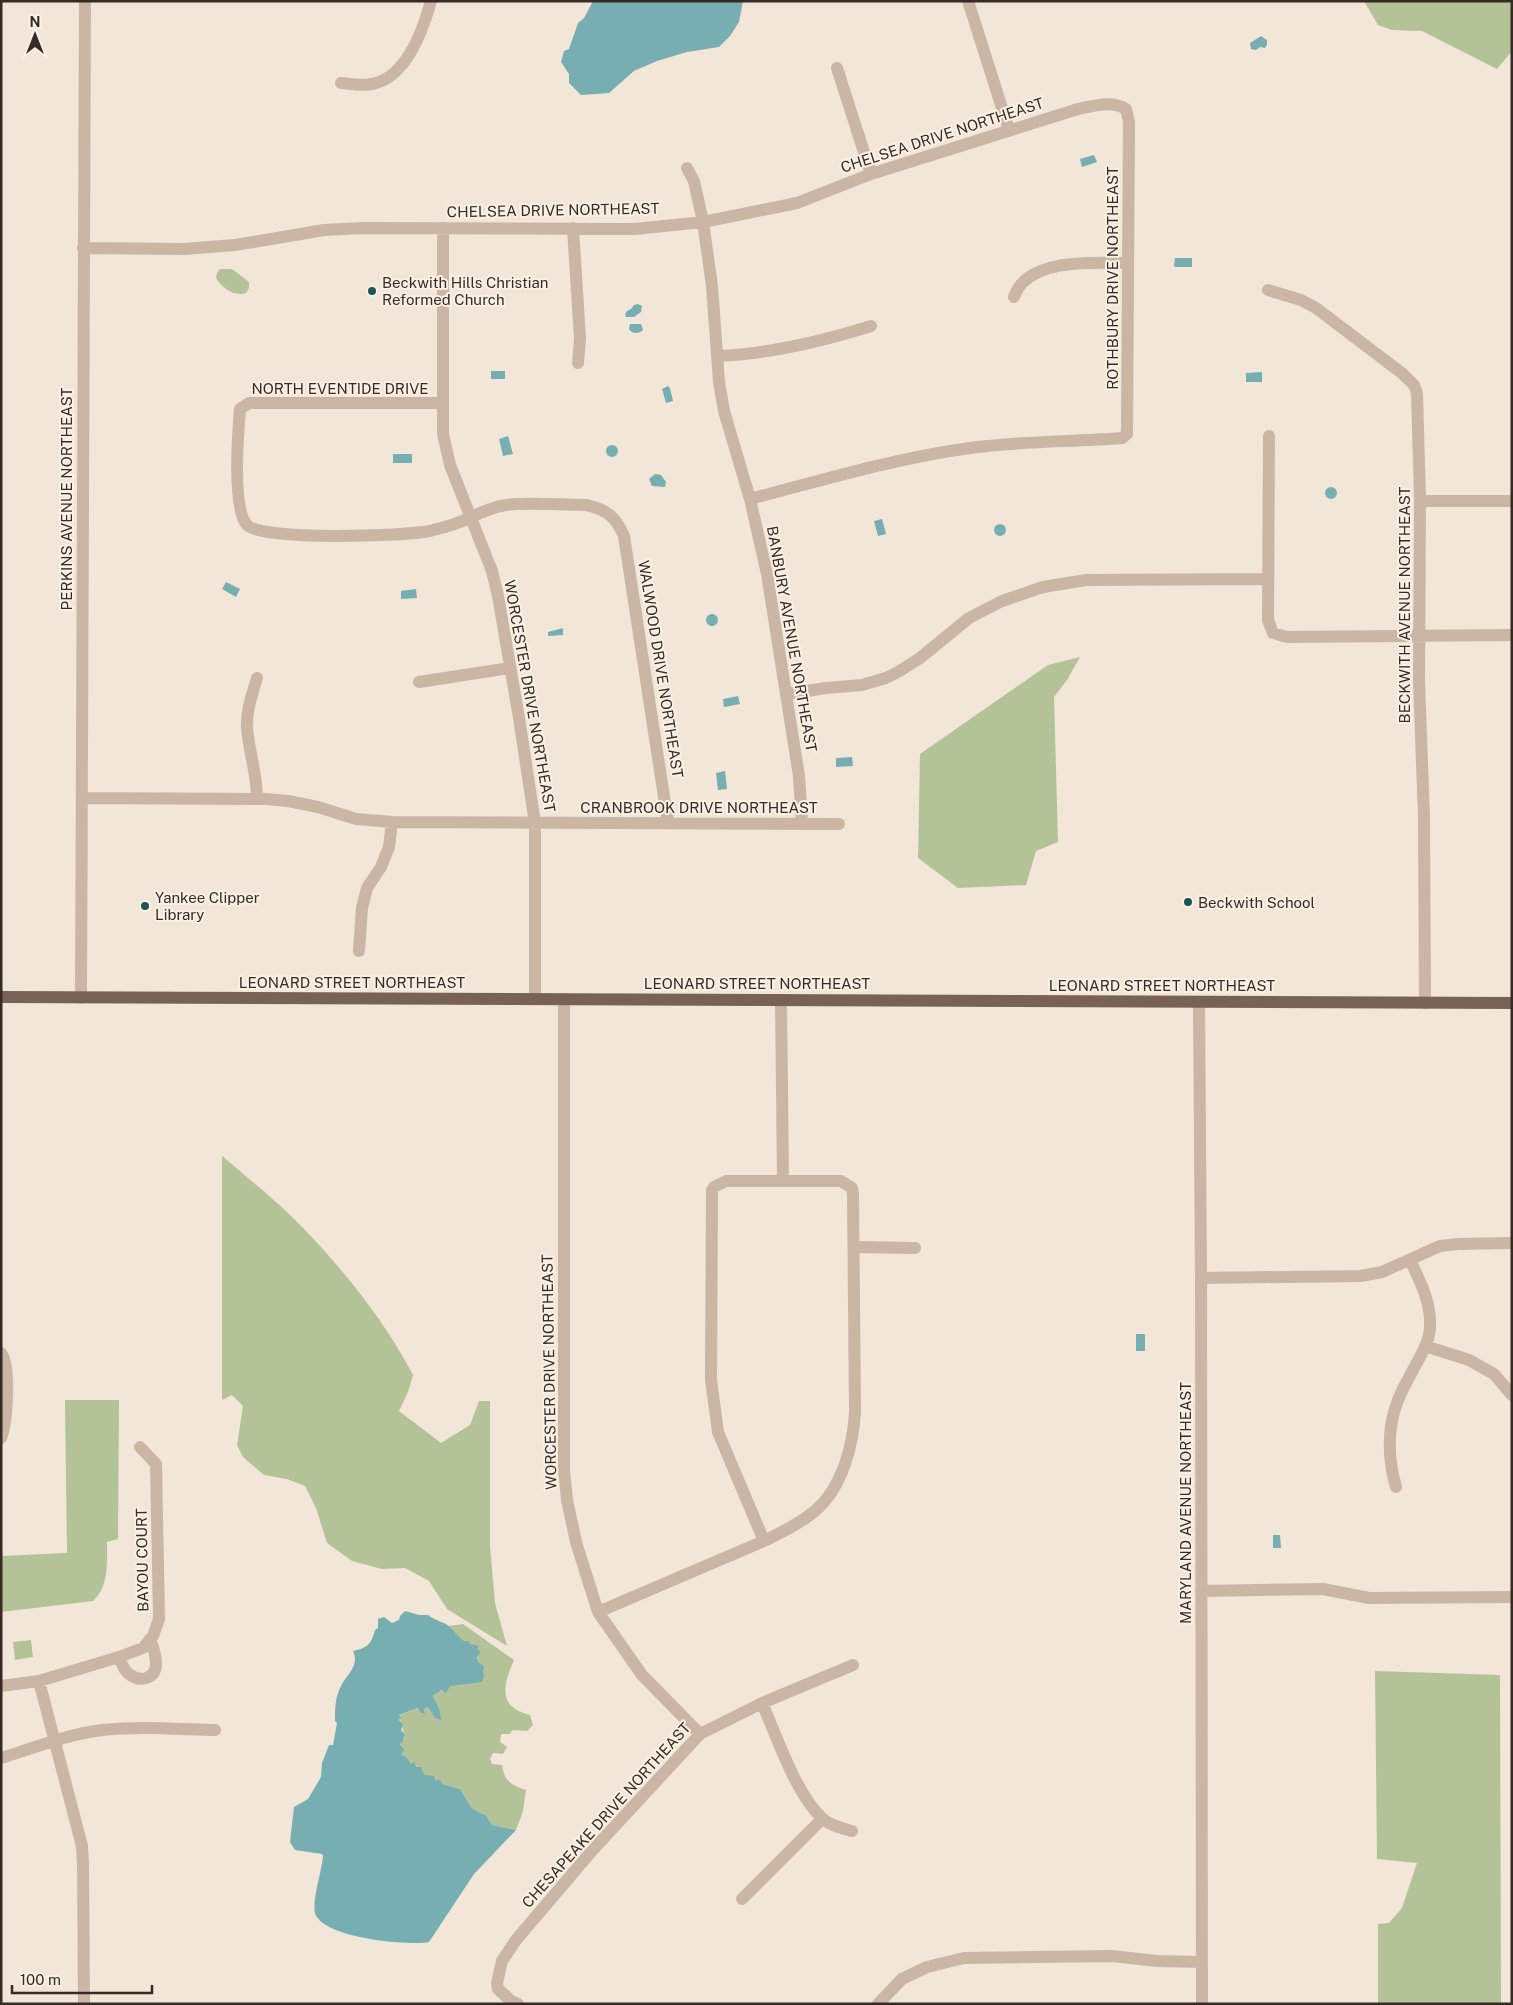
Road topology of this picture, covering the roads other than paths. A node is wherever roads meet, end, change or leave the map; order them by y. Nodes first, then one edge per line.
1 (84, 1) edge
2 (431, 1) edge
3 (968, 1) edge
4 (838, 68) dead end
5 (341, 82) dead end
6 (1126, 109) joint
7 (1009, 130) junction
8 (687, 168) dead end
9 (871, 174) junction
10 (703, 222) junction
11 (443, 228) junction
12 (572, 228) junction
13 (83, 248) junction
14 (1128, 263) junction
15 (1268, 290) dead end
16 (1014, 297) dead end
17 (870, 326) dead end
18 (717, 356) junction
19 (578, 364) dead end
20 (442, 403) junction
21 (1269, 436) dead end
22 (750, 499) junction
23 (1420, 500) junction
24 (1512, 501) edge
25 (471, 517) junction
26 (1268, 579) junction
27 (1512, 636) edge
28 (1419, 637) junction
29 (510, 668) junction
30 (257, 678) dead end
31 (419, 682) dead end
32 (787, 694) junction
33 (82, 798) junction
34 (257, 798) junction
35 (392, 822) junction
36 (535, 823) junction
37 (668, 823) junction
38 (802, 823) junction
39 (839, 824) dead end
40 (359, 951) dead end
41 (1, 997) edge
42 (81, 998) junction
43 (535, 999) junction
44 (564, 999) junction
45 (781, 1000) junction
46 (1199, 1002) junction
47 (1425, 1002) junction
48 (1512, 1003) edge
49 (783, 1180) junction
50 (1512, 1243) edge
51 (854, 1247) junction
52 (915, 1248) dead end
53 (1410, 1260) junction
54 (1201, 1278) junction
55 (1425, 1346) junction
56 (1, 1353) edge
57 (1512, 1395) edge
58 (1, 1438) edge
59 (140, 1446) dead end
60 (1396, 1487) dead end
61 (764, 1541) junction
62 (1201, 1591) junction
63 (1512, 1597) edge
64 (598, 1612) junction
65 (150, 1639) junction
66 (119, 1657) junction
67 (853, 1665) dead end
68 (39, 1681) junction
69 (1, 1686) edge
70 (762, 1703) junction
71 (215, 1730) dead end
72 (700, 1734) junction
73 (54, 1742) junction
74 (1, 1758) edge
75 (822, 1819) junction
76 (852, 1831) dead end
77 (742, 1899) dead end
78 (1202, 1962) junction
79 (84, 2004) edge
80 (518, 2004) edge
81 (878, 2004) edge
82 (1202, 2004) edge

1 - 13 street, PERKINS AVENUE NORTHEAST
2 - 5 street
3 - 7 street
4 - 9 street
6 - 7 street, CHELSEA DRIVE NORTHEAST
6 - 14 street, ROTHBURY DRIVE NORTHEAST
7 - 9 street, CHELSEA DRIVE NORTHEAST
8 - 10 street, BANBURY AVENUE NORTHEAST
9 - 10 street, CHELSEA DRIVE NORTHEAST
10 - 12 street, CHELSEA DRIVE NORTHEAST
10 - 18 street, BANBURY AVENUE NORTHEAST
11 - 12 street, CHELSEA DRIVE NORTHEAST
11 - 13 street, CHELSEA DRIVE NORTHEAST
11 - 20 street, WORCESTER DRIVE NORTHEAST
12 - 19 street
13 - 33 street, PERKINS AVENUE NORTHEAST
14 - 16 street
14 - 22 street, ROTHBURY DRIVE NORTHEAST
15 - 23 street, BECKWITH AVENUE NORTHEAST
17 - 18 street
18 - 22 street, BANBURY AVENUE NORTHEAST
20 - 25 street, WORCESTER DRIVE NORTHEAST
20 - 25 street, NORTH EVENTIDE DRIVE
21 - 26 street
22 - 32 street, BANBURY AVENUE NORTHEAST
23 - 24 street
23 - 28 street, BECKWITH AVENUE NORTHEAST
25 - 29 street, WORCESTER DRIVE NORTHEAST
25 - 37 street, WALWOOD DRIVE NORTHEAST
26 - 28 street
26 - 32 street
27 - 28 street
28 - 47 street, BECKWITH AVENUE NORTHEAST
29 - 31 street
29 - 36 street, WORCESTER DRIVE NORTHEAST
30 - 34 street
32 - 38 street, BANBURY AVENUE NORTHEAST
33 - 34 street, CRANBROOK DRIVE NORTHEAST
33 - 42 street, PERKINS AVENUE NORTHEAST
34 - 35 street, CRANBROOK DRIVE NORTHEAST
35 - 36 street, CRANBROOK DRIVE NORTHEAST
35 - 40 street
36 - 37 street, CRANBROOK DRIVE NORTHEAST
36 - 43 street, WORCESTER DRIVE NORTHEAST
37 - 38 street, CRANBROOK DRIVE NORTHEAST
38 - 39 street, CRANBROOK DRIVE NORTHEAST
41 - 42 main road, LEONARD STREET NORTHEAST
42 - 43 main road, LEONARD STREET NORTHEAST
43 - 44 main road, LEONARD STREET NORTHEAST
44 - 45 main road, LEONARD STREET NORTHEAST
44 - 64 street, WORCESTER DRIVE NORTHEAST
45 - 46 main road, LEONARD STREET NORTHEAST
45 - 49 street
46 - 47 main road, LEONARD STREET NORTHEAST
46 - 54 street, MARYLAND AVENUE NORTHEAST
47 - 48 main road, LEONARD STREET NORTHEAST
49 - 51 street
49 - 61 street
50 - 53 street
51 - 52 street
51 - 61 street
53 - 54 street
53 - 55 street
54 - 62 street, MARYLAND AVENUE NORTHEAST
55 - 57 street
55 - 60 street
56 - 58 street
59 - 65 street, BAYOU COURT
61 - 64 street
62 - 63 street
62 - 78 street, MARYLAND AVENUE NORTHEAST
64 - 72 street, WORCESTER DRIVE NORTHEAST
65 - 66 street
65 - 66 street
66 - 68 street
67 - 70 street, CHESAPEAKE DRIVE NORTHEAST
68 - 69 street
68 - 73 street
70 - 72 street, CHESAPEAKE DRIVE NORTHEAST
70 - 75 street
71 - 73 street
72 - 80 street, CHESAPEAKE DRIVE NORTHEAST
73 - 74 street
73 - 79 street
75 - 76 street
75 - 77 street
78 - 81 street
78 - 82 street, MARYLAND AVENUE NORTHEAST

